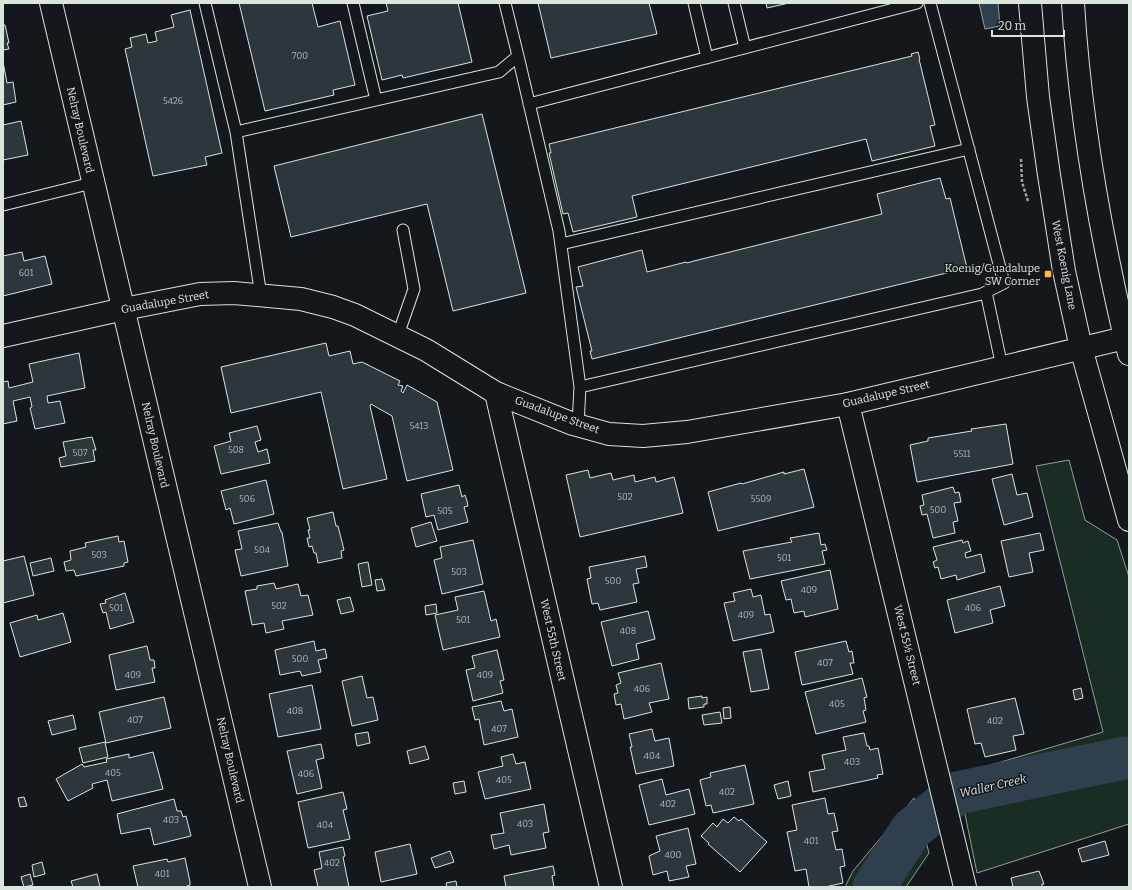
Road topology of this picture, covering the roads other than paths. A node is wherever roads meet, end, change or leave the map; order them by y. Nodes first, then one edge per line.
1 (51, 3) edge
2 (205, 3) edge
3 (353, 3) edge
4 (505, 3) edge
5 (694, 3) edge
6 (734, 3) edge
7 (917, 3) edge
8 (930, 3) edge
9 (1030, 3) edge
10 (1073, 3) edge
11 (745, 48) junction
12 (518, 56) junction
13 (707, 58) junction
14 (376, 100) junction
15 (529, 104) junction
16 (236, 132) junction
17 (968, 149) junction
18 (92, 183) junction
19 (3, 205) edge
20 (402, 230) dead end
21 (561, 244) junction
22 (986, 292) junction
23 (261, 296) junction
24 (124, 309) junction
25 (3, 336) edge
26 (398, 336) junction
27 (1128, 343) edge
28 (1081, 348) junction
29 (1002, 367) junction
30 (580, 387) junction
31 (496, 392) junction
32 (848, 404) junction
33 (578, 425) junction
34 (1129, 520) edge
35 (260, 887) edge
36 (611, 887) edge
37 (965, 887) edge

1 - 18 street, Nelray Boulevard
2 - 16 lane
3 - 14 lane
4 - 12 lane
5 - 13 lane
6 - 11 lane
7 - 11 lane
8 - 17 lane
9 - 28 street, West Koenig Lane
10 - 27 street
11 - 13 lane
12 - 14 lane
12 - 15 lane
13 - 15 lane
14 - 16 lane
15 - 21 lane
16 - 23 lane
17 - 21 lane
17 - 22 lane
18 - 19 lane
18 - 24 street, Nelray Boulevard
20 - 26 lane
21 - 30 lane
22 - 29 lane
22 - 30 lane
23 - 24 street, Guadalupe Street
23 - 26 street, Guadalupe Street
24 - 25 street, Guadalupe Street
24 - 35 street, Nelray Boulevard
26 - 31 street, Guadalupe Street
27 - 28 street, Guadalupe Street
28 - 29 street, Guadalupe Street
28 - 34 street, West Koenig Lane
29 - 32 street, Guadalupe Street
30 - 33 lane
31 - 33 street, Guadalupe Street
31 - 36 street, West 55th Street
32 - 33 street, Guadalupe Street
32 - 37 street, West 55½ Street

